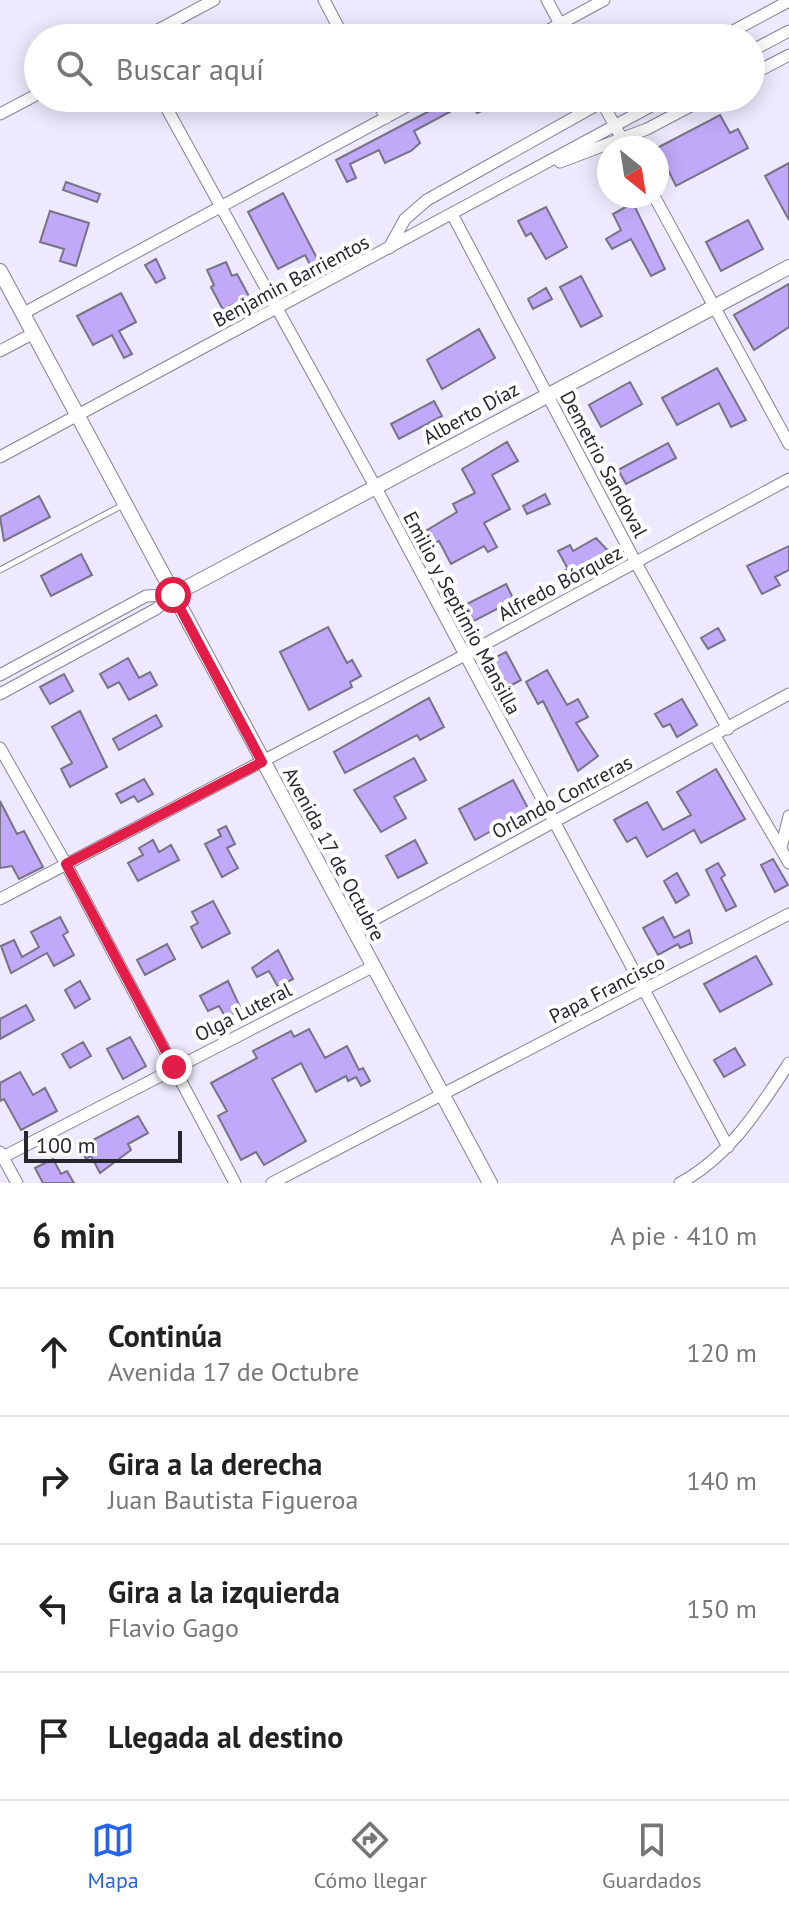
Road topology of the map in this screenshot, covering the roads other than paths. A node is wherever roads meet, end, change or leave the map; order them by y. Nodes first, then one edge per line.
1 (214, 0) edge
2 (324, 0) edge
3 (547, 0) edge
4 (604, 0) edge
5 (789, 1) edge
6 (169, 24) edge
7 (337, 24) edge
8 (560, 24) joint
9 (746, 24) edge
10 (789, 31) edge
11 (765, 44) edge
12 (789, 55) edge
13 (765, 68) edge
14 (24, 101) edge
15 (169, 112) edge
16 (383, 112) edge
17 (397, 112) edge
18 (585, 112) edge
19 (610, 112) edge
20 (640, 112) edge
21 (681, 112) edge
22 (0, 114) edge
23 (386, 118) junction
24 (615, 126) junction
25 (621, 136) edge
26 (639, 136) edge
27 (597, 153) edge
28 (522, 176) junction
29 (222, 206) junction
30 (660, 208) edge
31 (452, 214) junction
32 (389, 248) junction
33 (789, 267) edge
34 (0, 271) edge
35 (714, 307) junction
36 (278, 308) junction
37 (22, 314) junction
38 (32, 334) junction
39 (0, 351) edge
40 (546, 395) junction
41 (77, 416) junction
42 (789, 444) edge
43 (0, 457) edge
44 (789, 479) edge
45 (376, 488) junction
46 (124, 504) junction
47 (636, 563) junction
48 (0, 570) edge
49 (173, 595) junction
50 (463, 656) junction
51 (0, 675) edge
52 (0, 694) edge
53 (789, 694) edge
54 (728, 729) junction
55 (715, 736) junction
56 (0, 748) edge
57 (262, 762) junction
58 (789, 816) edge
59 (552, 822) junction
60 (781, 848) junction
61 (789, 863) edge
62 (66, 864) junction
63 (0, 899) edge
64 (789, 914) edge
65 (353, 931) junction
66 (372, 967) junction
67 (643, 990) junction
68 (789, 1063) edge
69 (174, 1067) junction
70 (441, 1095) junction
71 (728, 1147) junction
72 (1, 1154) edge
73 (17, 1183) edge
74 (235, 1183) edge
75 (272, 1183) edge
76 (490, 1183) edge
77 (680, 1183) edge

1 - 6 street
2 - 7 street
3 - 8 street
4 - 8 street
5 - 9 street
10 - 11 street
12 - 13 street
14 - 22 street
15 - 29 street, Emilio y Septimio Mansilla
16 - 23 street
17 - 23 street
18 - 32 street
19 - 24 street
20 - 24 street, Benjamin Barrientos
21 - 26 street, Benjamin Barrientos
23 - 29 street
24 - 25 street
24 - 28 street, Benjamin Barrientos
27 - 28 street, Benjamin Barrientos
28 - 31 street, Benjamin Barrientos
29 - 36 street, Emilio y Septimio Mansilla
29 - 37 street
30 - 35 street
31 - 32 street, Benjamin Barrientos
31 - 40 street, Demetrio Sandoval
32 - 36 street, Benjamin Barrientos
33 - 35 main road, Alberto Díaz
34 - 37 main road, Avenida 17 de Octubre
35 - 40 main road, Alberto Díaz
35 - 42 street
36 - 41 street, Benjamin Barrientos
36 - 45 street, Emilio y Septimio Mansilla
37 - 38 main road, Avenida 17 de Octubre
38 - 39 street
38 - 41 main road, Avenida 17 de Octubre
40 - 45 main road, Alberto Díaz
40 - 47 street, Demetrio Sandoval
41 - 43 street, Benjamin Barrientos
41 - 46 main road, Avenida 17 de Octubre
44 - 47 street, Alfredo Bórquez
45 - 49 main road, Alberto Díaz
45 - 50 street, Emilio y Septimio Mansilla
46 - 48 lane
46 - 49 main road, Avenida 17 de Octubre
47 - 50 street, Alfredo Bórquez
47 - 54 street, Demetrio Sandoval
49 - 51 street
49 - 52 street
49 - 57 main road, Avenida 17 de Octubre
50 - 57 street, Alfredo Bórquez
50 - 59 street, Emilio y Septimio Mansilla
53 - 54 street, Orlando Contreras
54 - 55 street, Orlando Contreras
55 - 59 street, Orlando Contreras
55 - 60 street
56 - 62 street
57 - 62 street, Alfredo Bórquez
57 - 65 main road, Avenida 17 de Octubre
58 - 60 street
59 - 65 street, Orlando Contreras
59 - 67 street, Emilio y Septimio Mansilla
60 - 61 street
62 - 63 street, Alfredo Bórquez
62 - 69 street
64 - 67 street, Papa Francisco
65 - 66 main road, Avenida 17 de Octubre
66 - 69 street, Olga Luteral
66 - 70 main road, Avenida 17 de Octubre
67 - 70 street, Papa Francisco
67 - 71 street, Emilio y Septimio Mansilla
68 - 71 street
69 - 72 street, Olga Luteral
69 - 74 street
70 - 75 street, Papa Francisco
70 - 76 main road, Avenida 17 de Octubre
71 - 77 street
72 - 73 street

